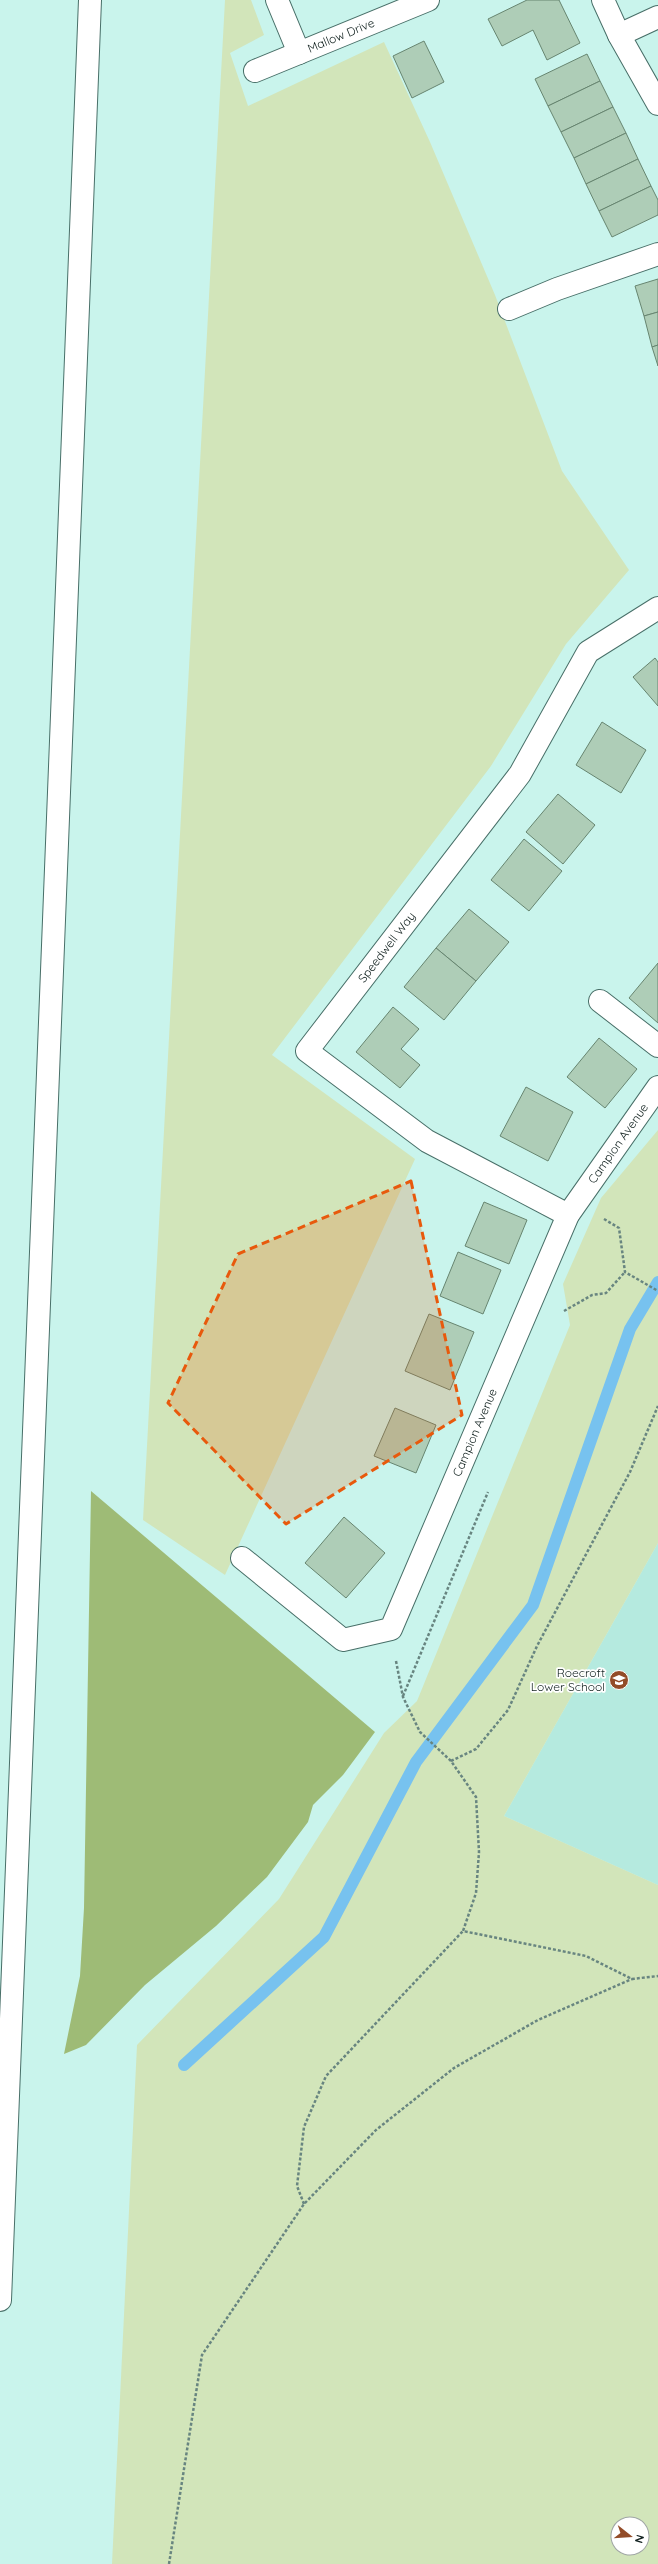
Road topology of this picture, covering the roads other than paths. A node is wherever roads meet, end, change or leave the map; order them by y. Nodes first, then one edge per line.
1 (90, 0) edge
2 (277, 0) edge
3 (428, 0) edge
4 (603, 0) edge
5 (658, 17) edge
6 (619, 35) junction
7 (300, 53) junction
8 (255, 71) dead end
9 (658, 104) edge
10 (658, 254) edge
11 (509, 309) dead end
12 (658, 608) edge
13 (600, 1001) dead end
14 (658, 1046) edge
15 (658, 1086) edge
16 (572, 1208) junction
17 (242, 1558) dead end
18 (0, 2300) edge

1 - 18 main road
2 - 7 main road
3 - 7 main road, Mallow Drive
4 - 6 main road
5 - 6 main road
6 - 9 main road
7 - 8 main road, Mallow Drive
10 - 11 main road
12 - 16 main road, Speedwell Way
13 - 14 main road
15 - 16 main road, Campion Avenue
16 - 17 main road, Campion Avenue

